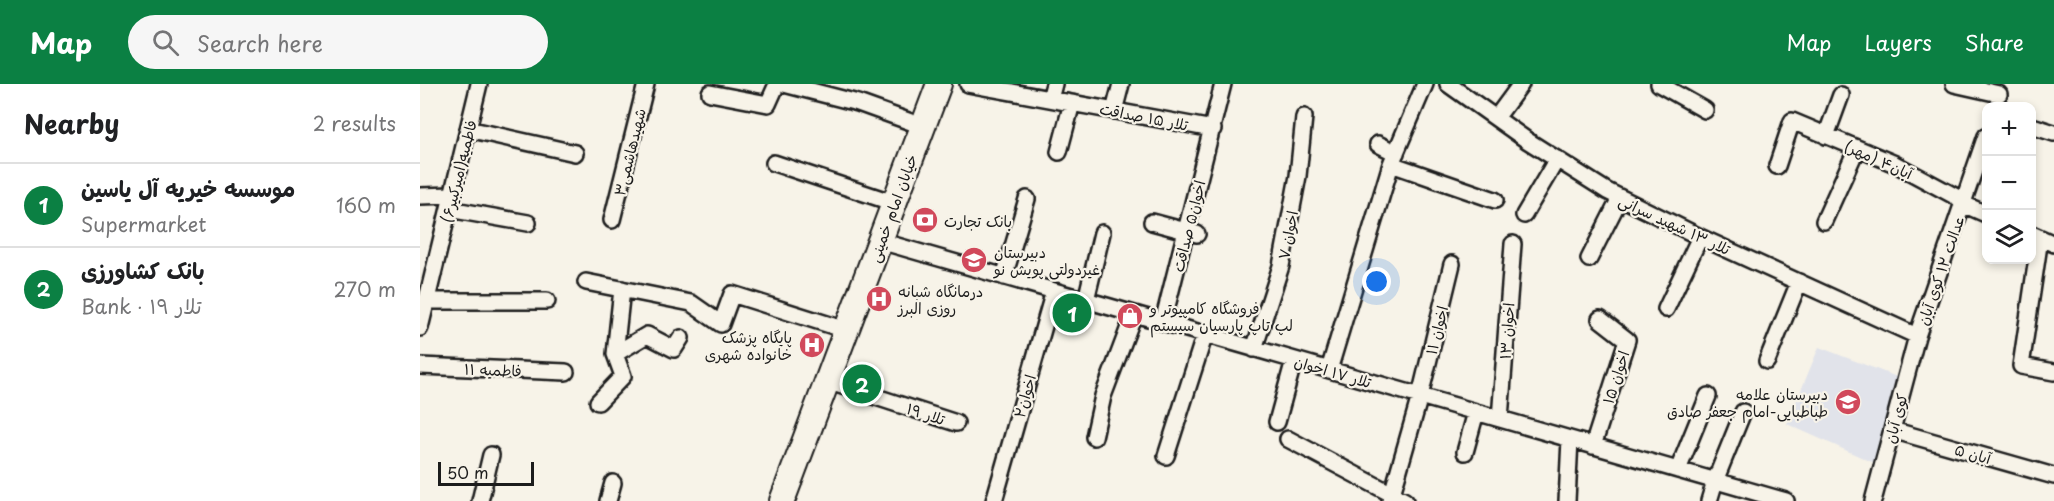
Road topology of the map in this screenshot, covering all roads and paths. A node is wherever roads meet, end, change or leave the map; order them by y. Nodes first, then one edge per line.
1 (479, 84) edge
2 (646, 84) edge
3 (777, 84) edge
4 (784, 84) edge
5 (939, 84) edge
6 (968, 84) edge
7 (1121, 84) edge
8 (1223, 84) edge
9 (1425, 84) edge
10 (1448, 84) edge
11 (1521, 84) edge
12 (1659, 84) edge
13 (1954, 84) edge
14 (1052, 92) edge
15 (710, 93) dead end
16 (1841, 95) dead end
17 (1999, 95) edge
18 (1072, 103) junction
19 (1705, 110) dead end
20 (1114, 111) junction
21 (1304, 117) dead end
22 (1496, 118) junction
23 (922, 126) junction
24 (2036, 128) edge
25 (468, 129) junction
26 (1213, 129) junction
27 (2054, 133) edge
28 (1826, 135) junction
29 (1378, 144) dead end
30 (1857, 148) junction
31 (1982, 148) edge
32 (1059, 152) dead end
33 (575, 153) dead end
34 (1393, 158) junction
35 (1557, 159) junction
36 (774, 163) dead end
37 (1777, 166) dead end
38 (420, 195) edge
39 (1620, 198) junction
40 (1027, 199) dead end
41 (1495, 200) dead end
42 (451, 202) junction
43 (894, 203) junction
44 (1963, 203) junction
45 (1982, 212) edge
46 (1524, 215) dead end
47 (612, 220) dead end
48 (1824, 221) dead end
49 (1152, 222) dead end
50 (528, 223) dead end
51 (1192, 232) junction
52 (1102, 233) dead end
53 (1700, 237) junction
54 (2042, 238) edge
55 (880, 241) junction
56 (1513, 243) dead end
57 (1589, 259) dead end
58 (1452, 264) dead end
59 (1004, 277) junction
60 (586, 282) dead end
61 (1799, 282) junction
62 (622, 290) junction
63 (1054, 291) junction
64 (1086, 300) junction
65 (426, 301) junction
66 (547, 301) dead end
67 (1666, 309) dead end
68 (1134, 314) junction
69 (1600, 319) dead end
70 (1163, 322) junction
71 (420, 328) edge
72 (846, 330) junction
73 (1204, 334) junction
74 (1917, 336) junction
75 (681, 338) dead end
76 (1254, 349) junction
77 (615, 354) junction
78 (1294, 360) junction
79 (1767, 361) dead end
80 (420, 366) edge
81 (1329, 370) junction
82 (566, 372) dead end
83 (2054, 372) edge
84 (827, 381) junction
85 (1420, 396) junction
86 (1708, 396) dead end
87 (598, 402) dead end
88 (1476, 412) junction
89 (1743, 412) dead end
90 (1500, 419) junction
91 (1277, 422) dead end
92 (956, 423) dead end
93 (1892, 430) junction
94 (1094, 437) dead end
95 (1288, 438) dead end
96 (1570, 439) junction
97 (1593, 446) junction
98 (1465, 452) dead end
99 (491, 455) dead end
100 (1166, 456) dead end
101 (1678, 470) junction
102 (2054, 476) edge
103 (1715, 481) junction
104 (613, 483) dead end
105 (1396, 499) edge
106 (480, 501) edge
107 (608, 501) edge
108 (782, 501) edge
109 (994, 501) edge
110 (1567, 501) edge
111 (1709, 501) edge
112 (1786, 501) edge
113 (1873, 501) edge

1 - 25 street, فاطمیه(امیرکبیر۶)
2 - 47 street, شهیدهاشمی۳
3 - 15 street
4 - 23 street
5 - 23 main road, خیابان امام خمینی
6 - 14 street, تلار ۱۵ صداقت
7 - 20 street
8 - 26 street, اخوان۵ صداقت
9 - 34 street
10 - 22 street, تلار ۱۳ شهید سرانی
11 - 22 street
12 - 19 street
13 - 17 street
14 - 18 street, تلار ۱۵ صداقت
16 - 28 street
18 - 20 street, تلار ۱۵ صداقت
18 - 32 street
20 - 26 street, تلار ۱۵ صداقت
21 - 76 street, اخوان ۷
22 - 35 street, تلار ۱۳ شهید سرانی
23 - 43 main road, خیابان امام خمینی
24 - 27 street
25 - 33 street
25 - 42 street, فاطمیه(امیرکبیر۶)
26 - 51 street, اخوان۵ صداقت
28 - 30 street, آبان۴ (مهر)
28 - 37 street, آبان۴ (مهر)
29 - 34 street
30 - 44 street, آبان۴ (مهر)
30 - 48 street
31 - 44 street, عدالت ۱۲ کوی آبان
34 - 41 street
34 - 81 street
35 - 39 street, تلار ۱۳ شهید سرانی
35 - 46 street
36 - 43 street
38 - 42 street
39 - 53 street, تلار ۱۳ شهید سرانی
39 - 57 street
40 - 59 street
42 - 50 street
42 - 65 street, فاطمیه(امیرکبیر۶)
43 - 55 main road, خیابان امام خمینی
44 - 45 street, آبان۴ (مهر)
44 - 74 street, عدالت ۱۲ کوی آبان
49 - 51 street
51 - 70 street, اخوان۵ صداقت
52 - 64 street
53 - 61 street, تلار ۱۳ شهید سرانی
53 - 67 street
54 - 83 street
55 - 59 street, تلار ۱۷ اخوان
55 - 72 main road, خیابان امام خمینی
56 - 90 street, اخوان ۱۳
58 - 85 street, اخوان ۱۱
59 - 63 street, تلار ۱۷ اخوان
60 - 62 street
61 - 74 street, تلار ۱۳ شهید سرانی
61 - 79 street
62 - 72 street
62 - 77 street
63 - 64 street, تلار ۱۷ اخوان
63 - 109 street, اخوان۲
64 - 68 street, تلار ۱۷ اخوان
65 - 66 street
65 - 71 street, فاطمیه(امیرکبیر۶)
68 - 70 street, تلار ۱۷ اخوان
68 - 94 street
69 - 97 street, اخوان ۱۵
70 - 73 street, تلار ۱۷ اخوان
72 - 84 main road, خیابان امام خمینی
73 - 76 street, تلار ۱۷ اخوان
73 - 100 street
74 - 93 street, کوی آبان
75 - 77 street
76 - 78 street, تلار ۱۷ اخوان
77 - 87 street
78 - 81 street, تلار ۱۷ اخوان
78 - 91 street
80 - 82 street, فاطمیه ۱۱
81 - 85 street, تلار ۱۷ اخوان
84 - 92 street, تلار ۱۹
84 - 108 main road, خیابان امام خمینی
85 - 88 street, تلار ۱۷ اخوان
85 - 105 street, اخوان ۱۱
86 - 101 street
88 - 90 street, تلار ۱۷ اخوان
88 - 98 street
89 - 103 street
90 - 96 street, تلار ۱۷ اخوان
93 - 102 street, آبان ۵
93 - 113 street, کوی آبان
95 - 105 street
96 - 97 street, تلار ۱۷ اخوان
96 - 110 street
97 - 101 street, تلار ۱۷ اخوان
99 - 106 street
101 - 103 street, تلار ۱۷ اخوان
103 - 111 street
103 - 112 street, تلار ۱۷ اخوان
104 - 107 street

